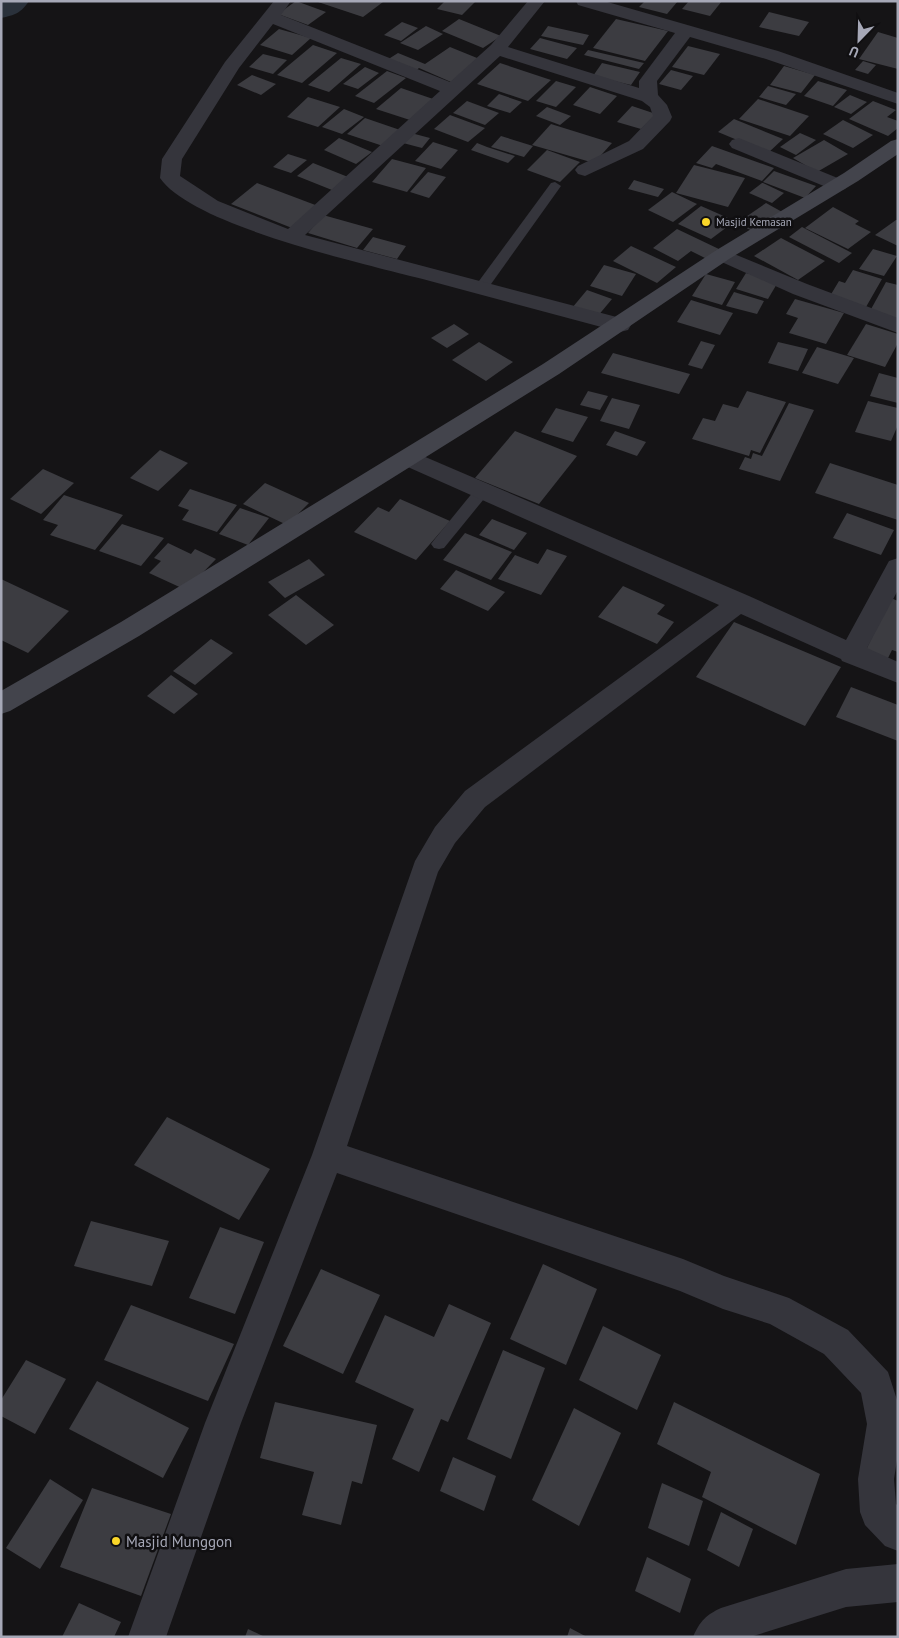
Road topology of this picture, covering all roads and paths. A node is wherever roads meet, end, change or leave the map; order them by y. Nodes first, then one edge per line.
1 (282, 1) edge
2 (537, 1) edge
3 (584, 1) edge
4 (270, 16) junction
5 (686, 30) junction
6 (498, 49) junction
7 (454, 90) junction
8 (648, 96) junction
9 (898, 99) edge
10 (739, 144) dead end
11 (898, 145) edge
12 (585, 170) dead end
13 (838, 185) junction
14 (555, 186) dead end
15 (291, 237) junction
16 (722, 255) junction
17 (482, 288) junction
18 (620, 325) junction
19 (898, 326) edge
20 (409, 458) junction
21 (483, 490) junction
22 (439, 544) dead end
23 (898, 567) edge
24 (740, 602) junction
25 (851, 654) junction
26 (898, 673) edge
27 (1, 704) edge
28 (328, 1155) junction
29 (898, 1533) edge
30 (898, 1583) edge
31 (147, 1637) edge
32 (712, 1637) edge

1 - 4 street
2 - 6 street
3 - 5 street
4 - 7 street
4 - 15 street
5 - 8 street
5 - 9 street
6 - 7 street
6 - 8 street
7 - 15 street
8 - 12 street
10 - 13 street
11 - 13 street
13 - 16 street
14 - 17 lane
15 - 17 street
16 - 18 street
16 - 19 street
17 - 18 street
18 - 20 street
20 - 21 street
20 - 27 street
21 - 22 lane
21 - 24 street
23 - 25 street
24 - 25 street
24 - 28 street
25 - 26 street
28 - 29 street
28 - 31 street
30 - 32 street

